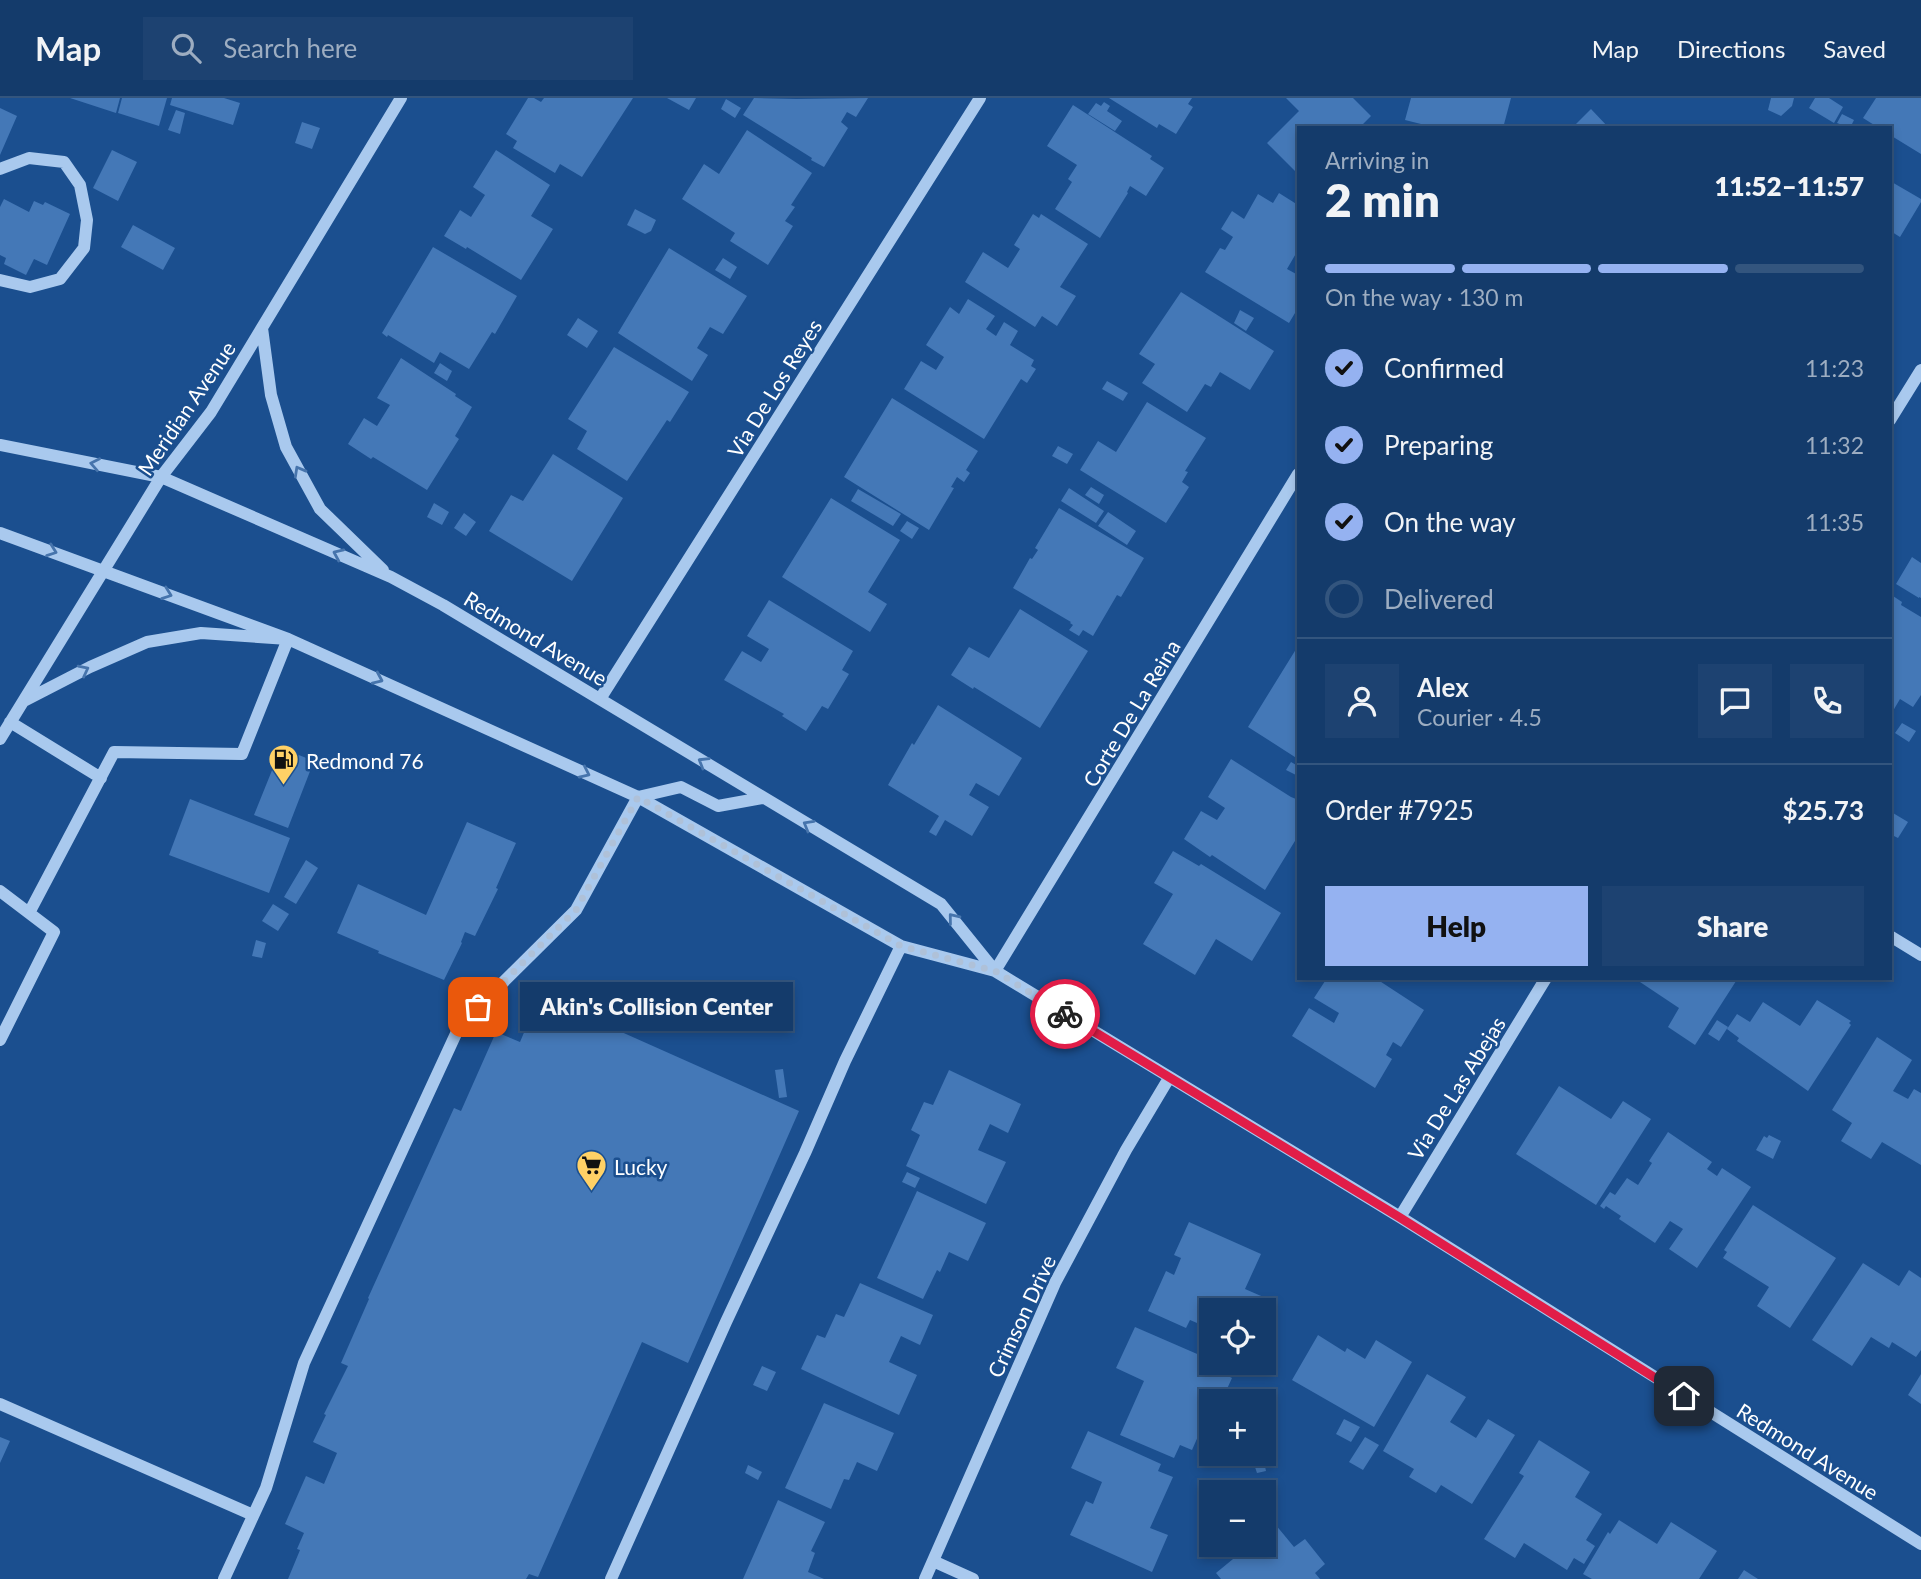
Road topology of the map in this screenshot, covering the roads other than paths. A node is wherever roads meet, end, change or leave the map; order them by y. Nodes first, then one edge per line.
1 (401, 98) edge
2 (980, 98) edge
3 (0, 169) edge
4 (0, 280) edge
5 (262, 328) junction
6 (1921, 370) edge
7 (1892, 417) edge
8 (0, 445) edge
9 (1297, 476) edge
10 (162, 477) junction
11 (0, 533) edge
12 (103, 570) junction
13 (391, 577) junction
14 (288, 639) junction
15 (600, 699) junction
16 (24, 702) junction
17 (10, 722) junction
18 (0, 739) edge
19 (101, 778) junction
20 (638, 797) junction
21 (762, 798) junction
22 (0, 891) edge
23 (29, 913) junction
24 (1892, 937) edge
25 (901, 946) junction
26 (1921, 955) edge
27 (995, 971) junction
28 (1545, 980) edge
29 (0, 1040) edge
30 (1169, 1078) junction
31 (1399, 1217) junction
32 (0, 1404) edge
33 (253, 1515) junction
34 (1921, 1545) edge
35 (933, 1561) junction
36 (224, 1579) edge
37 (611, 1579) edge
38 (925, 1579) edge
39 (973, 1579) edge

1 - 5 street, Meridian Avenue
2 - 15 street, Via De Los Reyes
3 - 4 street
5 - 10 street, Meridian Avenue
13 -> 5 street
6 - 7 street
10 -> 8 street, Redmond Avenue
9 - 27 street, Corte De La Reina
10 - 12 street, Meridian Avenue
13 -> 10 street, Redmond Avenue
11 -> 12 street, Redmond Avenue
12 -> 14 street, Redmond Avenue
12 - 16 street, Meridian Avenue
13 - 15 street, Redmond Avenue
16 -> 14 street
14 - 19 street
14 -> 20 street, Redmond Avenue
21 -> 15 street, Redmond Avenue
16 - 17 street, Meridian Avenue
17 - 18 street, Meridian Avenue
17 - 19 street
19 - 23 street
20 - 21 street
20 - 25 street, Redmond Avenue
20 - 33 street
27 -> 21 street, Redmond Avenue
22 - 23 street
23 - 29 street
24 - 26 street
25 - 27 street, Redmond Avenue
25 - 37 street
27 - 30 street, Redmond Avenue
28 - 31 street, Via De Las Abejas
30 - 31 street, Redmond Avenue
30 - 35 street, Crimson Drive
31 - 34 street, Redmond Avenue
32 - 33 street
33 - 36 street
35 - 38 street, Crimson Drive
35 - 39 street

